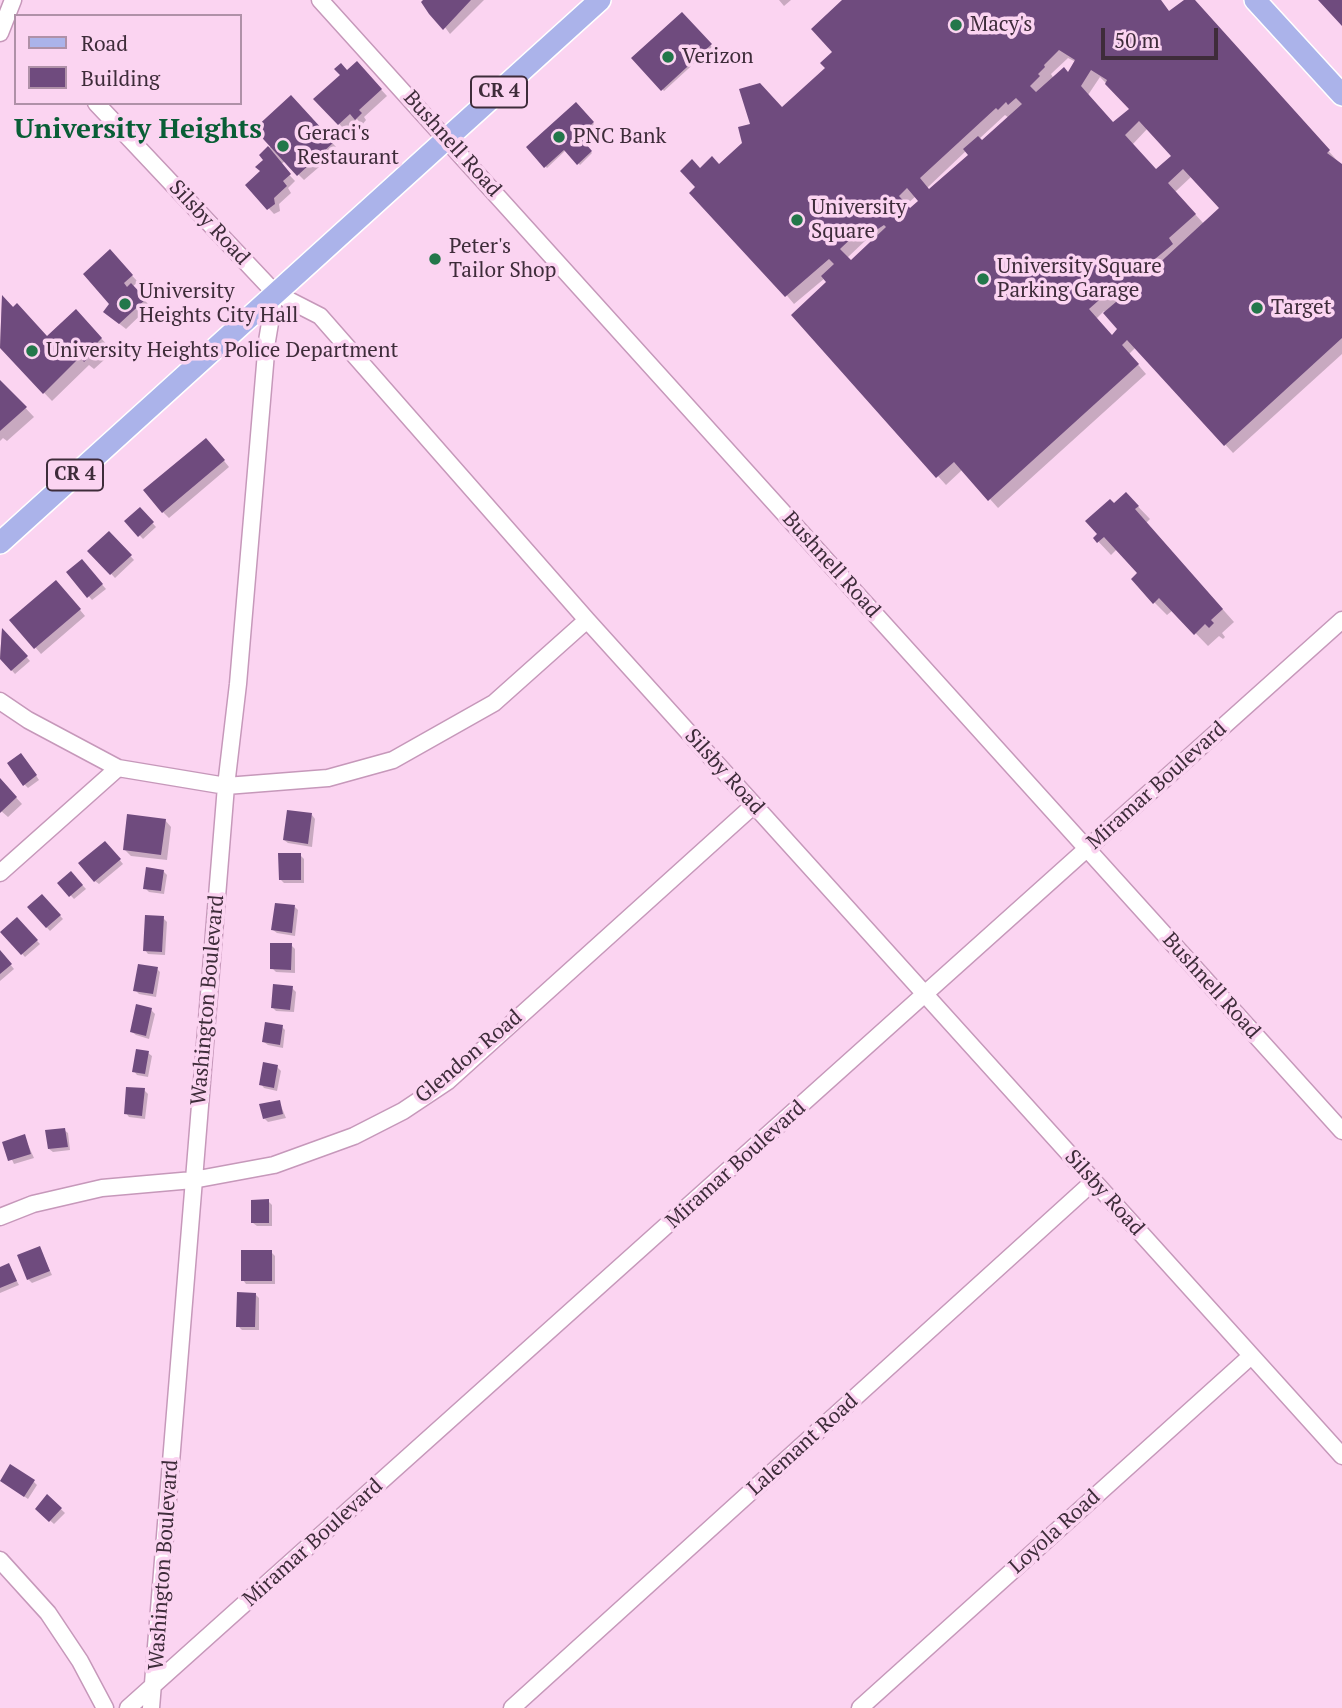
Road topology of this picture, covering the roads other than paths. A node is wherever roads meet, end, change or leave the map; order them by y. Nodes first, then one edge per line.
1 (320, 0) edge
2 (600, 0) edge
3 (1255, 0) edge
4 (10, 8) edge
5 (0, 33) edge
6 (1342, 95) edge
7 (98, 105) edge
8 (448, 139) junction
9 (275, 293) junction
10 (0, 543) edge
11 (587, 620) junction
12 (1342, 620) edge
13 (0, 701) edge
14 (118, 768) junction
15 (226, 786) junction
16 (754, 805) junction
17 (1087, 849) junction
18 (0, 873) edge
19 (925, 996) junction
20 (1342, 1131) edge
21 (193, 1180) junction
22 (1094, 1181) junction
23 (0, 1217) edge
24 (1251, 1356) junction
25 (1342, 1456) edge
26 (0, 1560) edge
27 (155, 1683) junction
28 (105, 1708) edge
29 (128, 1708) edge
30 (151, 1708) edge
31 (512, 1708) edge
32 (860, 1708) edge

1 - 8 street, Bushnell Road
2 - 8 main road, CR 4
3 - 6 main road
4 - 5 street
7 - 9 street, Silsby Road
8 - 9 main road, CR 4
8 - 17 street, Bushnell Road
9 - 10 main road, CR 4
9 - 11 street, Silsby Road
9 - 15 street, Washington Boulevard
11 - 15 street
11 - 16 street, Silsby Road
12 - 17 street, Miramar Boulevard
13 - 14 street
14 - 15 street
14 - 18 street
15 - 21 street, Washington Boulevard
16 - 19 street, Silsby Road
16 - 21 street, Glendon Road
17 - 19 street, Miramar Boulevard
17 - 20 street, Bushnell Road
19 - 22 street, Silsby Road
19 - 27 street, Miramar Boulevard
21 - 23 street, Glendon Road
21 - 27 street, Washington Boulevard
22 - 24 street, Silsby Road
22 - 31 street, Lalemant Road
24 - 25 street, Silsby Road
24 - 32 street, Loyola Road
26 - 28 street
27 - 29 street, Miramar Boulevard
27 - 30 street, Washington Boulevard

